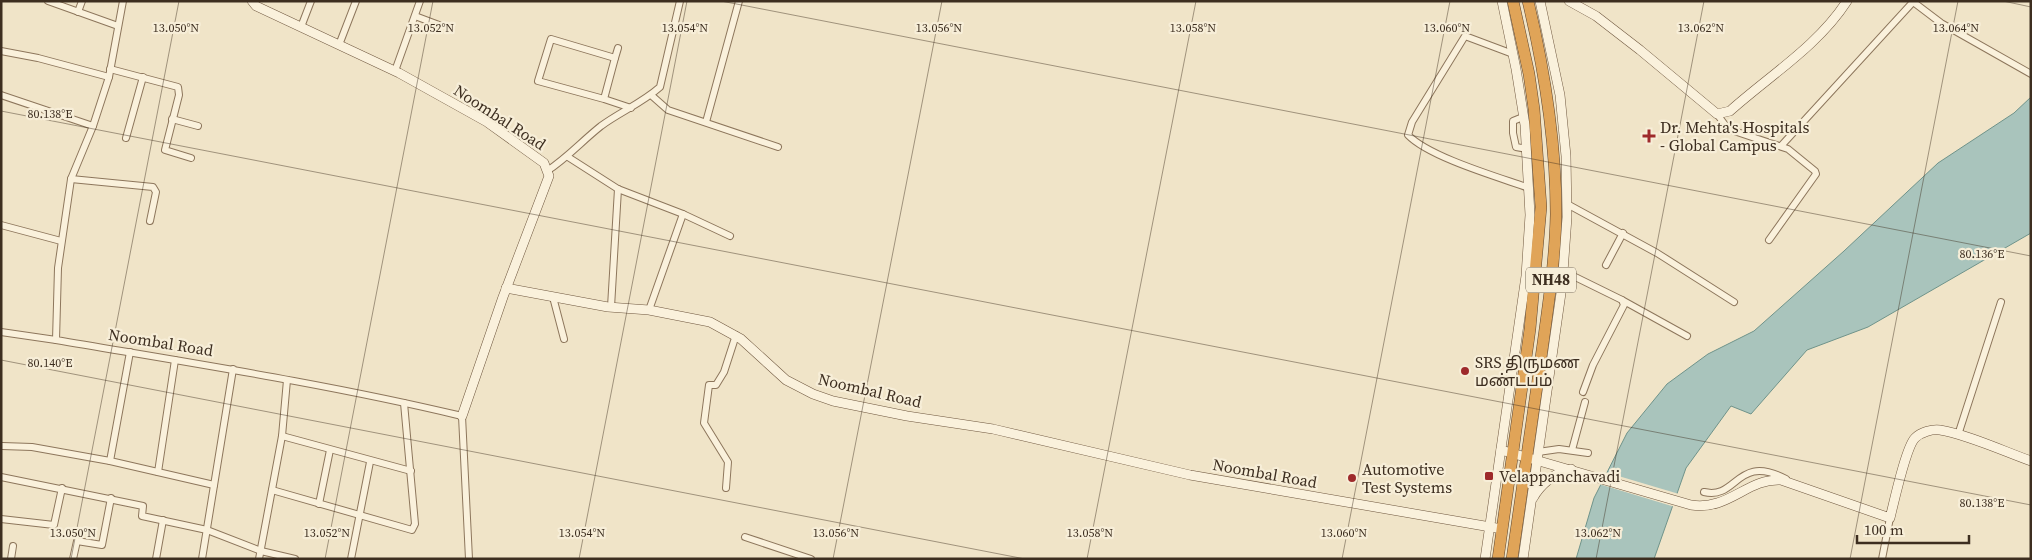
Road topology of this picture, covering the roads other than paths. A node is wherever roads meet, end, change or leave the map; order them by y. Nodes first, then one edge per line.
1 (48, 1) edge
2 (82, 1) edge
3 (123, 1) edge
4 (311, 1) edge
5 (356, 1) edge
6 (420, 1) edge
7 (680, 1) edge
8 (739, 1) edge
9 (1502, 1) edge
10 (1513, 1) edge
11 (1528, 1) edge
12 (1540, 1) edge
13 (1569, 1) edge
14 (1847, 1) edge
15 (1912, 2) edge
16 (255, 3) edge
17 (78, 12) junction
18 (415, 16) junction
19 (439, 25) dead end
20 (118, 26) junction
21 (301, 27) junction
22 (339, 45) junction
23 (618, 48) dead end
24 (1, 52) edge
25 (1513, 54) junction
26 (616, 58) junction
27 (110, 69) junction
28 (395, 71) junction
29 (2031, 74) edge
30 (109, 77) junction
31 (143, 77) junction
32 (1, 95) edge
33 (651, 95) junction
34 (604, 99) junction
35 (631, 108) junction
36 (1717, 114) junction
37 (172, 119) junction
38 (706, 122) junction
39 (93, 126) junction
40 (198, 126) dead end
41 (126, 138) dead end
42 (1781, 146) junction
43 (778, 147) dead end
44 (568, 157) junction
45 (191, 158) dead end
46 (547, 170) junction
47 (72, 179) junction
48 (1529, 188) junction
49 (618, 189) junction
50 (1567, 204) junction
51 (683, 214) junction
52 (150, 220) dead end
53 (1, 225) edge
54 (1623, 233) junction
55 (730, 236) dead end
56 (1769, 240) dead end
57 (61, 241) junction
58 (1606, 265) dead end
59 (1563, 271) junction
60 (506, 288) junction
61 (553, 297) junction
62 (1622, 300) junction
63 (1734, 302) dead end
64 (2001, 302) dead end
65 (611, 307) junction
66 (649, 310) junction
67 (1, 332) edge
68 (736, 335) junction
69 (1687, 336) dead end
70 (56, 340) junction
71 (564, 340) dead end
72 (130, 352) junction
73 (175, 360) junction
74 (233, 370) junction
75 (288, 380) junction
76 (1583, 392) dead end
77 (404, 402) junction
78 (1585, 402) dead end
79 (462, 416) junction
80 (1958, 435) junction
81 (282, 436) junction
82 (2, 446) edge
83 (330, 450) junction
84 (1501, 450) junction
85 (1572, 450) junction
86 (1513, 453) junction
87 (1588, 453) dead end
88 (1534, 456) junction
89 (110, 461) junction
90 (2031, 461) edge
91 (370, 462) junction
92 (1573, 470) junction
93 (410, 471) junction
94 (158, 472) junction
95 (1, 477) edge
96 (1793, 484) junction
97 (214, 485) junction
98 (62, 488) junction
99 (726, 488) dead end
100 (272, 490) junction
101 (1704, 492) dead end
102 (111, 498) junction
103 (1531, 501) junction
104 (319, 504) junction
105 (360, 516) junction
106 (1890, 518) junction
107 (1, 519) edge
108 (163, 520) junction
109 (1490, 526) junction
110 (1502, 529) junction
111 (207, 530) junction
112 (745, 537) dead end
113 (13, 546) dead end
114 (261, 551) junction
115 (11, 559) edge
116 (73, 559) edge
117 (156, 559) edge
118 (202, 559) edge
119 (260, 559) edge
120 (295, 559) edge
121 (351, 559) edge
122 (469, 559) edge
123 (812, 559) edge
124 (1485, 559) edge
125 (1498, 559) edge
126 (1512, 559) edge
127 (1523, 559) edge
128 (1882, 559) edge

1 - 17 street
2 - 17 street
3 - 20 street
4 - 21 street
5 - 22 street
6 - 18 street
7 - 33 street
8 - 38 street
9 - 25 street
10 - 86 highway, NH48
11 - 88 highway, NH48
12 - 50 street
13 - 36 street
14 - 36 street
15 - 29 street
15 - 42 street
16 - 21 street, Noombal Road
17 - 20 street
18 - 19 street
18 - 28 street
20 - 27 street
21 - 22 street, Noombal Road
22 - 28 street, Noombal Road
23 - 26 street
24 - 30 street
25 - 48 street
25 - 48 street
26 - 34 street
26 - 34 street
27 - 30 street
27 - 31 street
28 - 46 street, Noombal Road
30 - 39 street
31 - 37 street
31 - 41 street
32 - 39 street
33 - 35 street
33 - 38 street
34 - 35 street
35 - 44 street
36 - 42 street
37 - 40 street
37 - 45 street
38 - 43 street
39 - 47 street
42 - 56 street
44 - 46 street
44 - 49 street
46 - 60 street, Noombal Road
47 - 52 street
47 - 57 street
48 - 84 street
49 - 51 street
49 - 65 street
50 - 54 street
50 - 59 street
51 - 55 street
51 - 66 street
53 - 57 street
54 - 58 street
54 - 63 street
57 - 70 street
59 - 62 street
59 - 88 street
60 - 61 street, Noombal Road
60 - 79 street
61 - 65 street, Noombal Road
61 - 71 street
62 - 69 street
62 - 76 street
64 - 80 street
65 - 66 street, Noombal Road
66 - 68 street, Noombal Road
67 - 70 street, Noombal Road
68 - 99 street
68 - 109 street, Noombal Road
70 - 72 street, Noombal Road
72 - 73 street, Noombal Road
72 - 89 street
73 - 74 street, Noombal Road
73 - 94 street
74 - 75 street, Noombal Road
74 - 97 street
75 - 77 street, Noombal Road
75 - 81 street
77 - 79 street, Noombal Road
77 - 93 street
78 - 85 street
79 - 122 street
80 - 90 street
80 - 106 street
81 - 83 street
81 - 100 street
82 - 89 street
83 - 91 street
83 - 104 street
84 - 86 street
84 - 109 street
85 - 87 street
85 - 88 street
86 - 88 street
86 - 110 highway, NH48
88 - 92 street
88 - 103 street
88 - 126 highway, NH48
89 - 94 street
91 - 93 street
91 - 105 street
92 - 96 street
92 - 103 street
93 - 105 street
94 - 97 street
95 - 98 street
96 - 101 street
96 - 106 street
97 - 111 street
98 - 102 street
98 - 107 street
100 - 104 street
100 - 114 street
102 - 108 street
102 - 116 street
103 - 127 street
104 - 105 street
105 - 121 street
106 - 128 street
108 - 111 street
108 - 117 street
109 - 110 street, Noombal Road
109 - 124 street
110 - 125 highway, NH48
111 - 114 street
111 - 118 street
112 - 123 street
113 - 115 street
114 - 119 street
114 - 120 street

